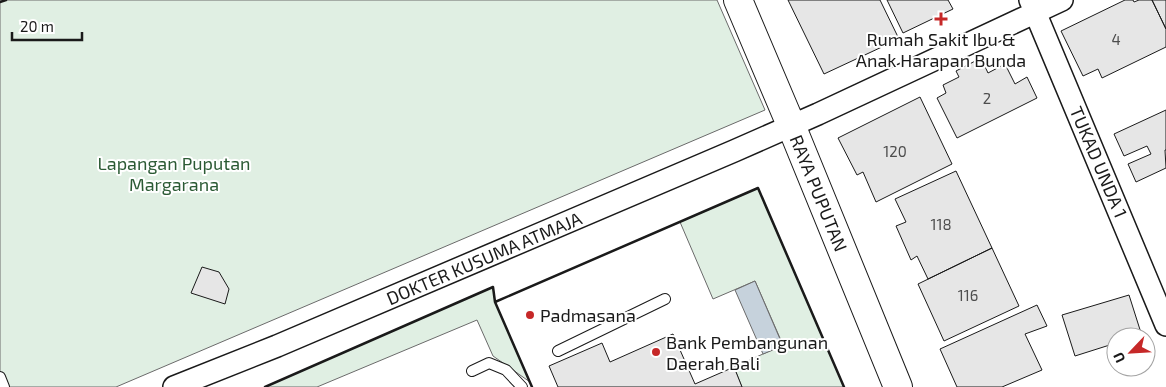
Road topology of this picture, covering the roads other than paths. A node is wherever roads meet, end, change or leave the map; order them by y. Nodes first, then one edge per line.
1 (738, 0) edge
2 (1062, 0) edge
3 (1033, 6) edge
4 (791, 125) junction
5 (664, 299) dead end
6 (1166, 325) edge
7 (558, 351) dead end
8 (472, 371) dead end
9 (0, 377) edge
10 (4, 387) edge
11 (174, 387) edge
12 (522, 387) edge
13 (898, 387) edge

1 - 4 main road, RAYA PUPUTAN
2 - 3 street, DOKTER KUSUMA ATMAJA
3 - 4 street, DOKTER KUSUMA ATMAJA
3 - 6 street, TUKAD UNDA 1
4 - 11 street, DOKTER KUSUMA ATMAJA
4 - 13 main road, RAYA PUPUTAN
5 - 7 lane
8 - 12 lane
9 - 10 lane

